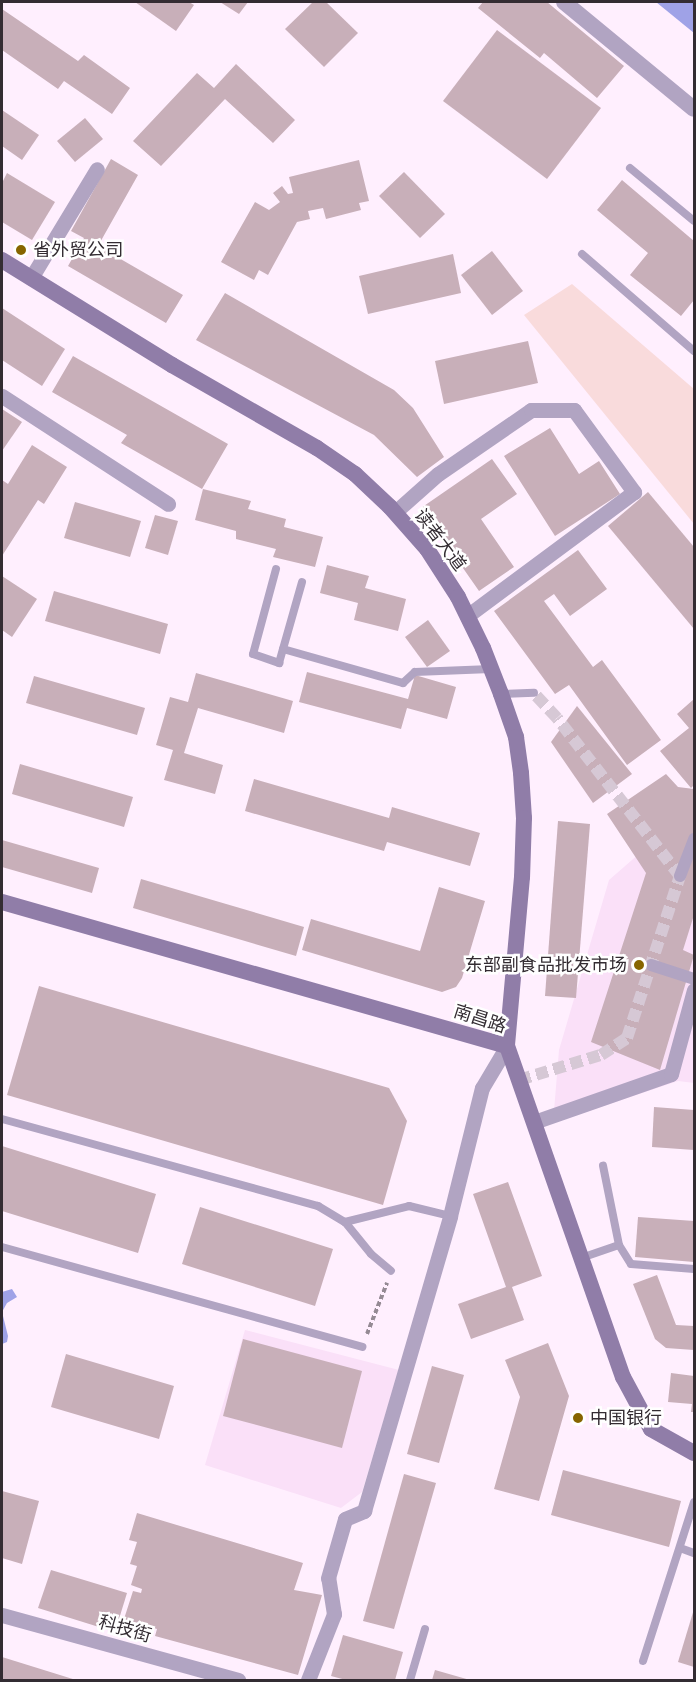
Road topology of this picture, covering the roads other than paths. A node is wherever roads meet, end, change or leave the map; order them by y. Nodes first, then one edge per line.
1 (564, 2) edge
2 (694, 109) edge
3 (630, 168) dead end
4 (97, 169) dead end
5 (694, 221) edge
6 (582, 254) dead end
7 (2, 260) edge
8 (31, 278) junction
9 (694, 351) edge
10 (2, 396) edge
11 (168, 504) dead end
12 (395, 512) junction
13 (276, 569) dead end
14 (302, 582) dead end
15 (467, 616) junction
16 (283, 649) junction
17 (491, 669) junction
18 (534, 693) dead end
19 (501, 694) junction
20 (694, 839) edge
21 (680, 876) dead end
22 (2, 902) edge
23 (651, 965) dead end
24 (694, 979) edge
25 (694, 990) edge
26 (507, 1046) junction
27 (2, 1119) edge
28 (534, 1122) junction
29 (603, 1166) dead end
30 (450, 1216) junction
31 (345, 1222) junction
32 (619, 1245) junction
33 (2, 1247) edge
34 (581, 1258) junction
35 (694, 1269) edge
36 (391, 1271) road end
37 (362, 1347) road end
38 (694, 1453) edge
39 (694, 1502) edge
40 (680, 1548) junction
41 (694, 1553) edge
42 (2, 1614) edge
43 (425, 1629) dead end
44 (643, 1661) dead end
45 (238, 1680) edge
46 (308, 1680) edge
47 (410, 1680) edge

1 - 2 street
3 - 5 lane
4 - 8 street
6 - 9 lane
7 - 8 main road, 读者大道
8 - 12 main road, 读者大道
10 - 11 street
12 - 15 main road, 读者大道
12 - 15 street
13 - 16 lane
14 - 16 lane
15 - 17 main road, 读者大道
16 - 17 lane
17 - 19 main road, 读者大道
18 - 19 lane
19 - 26 main road, 读者大道
20 - 21 street
22 - 26 main road, 南昌路
23 - 24 street
25 - 28 street
26 - 28 main road, 南昌路
26 - 30 street
27 - 31 lane
28 - 34 main road, 南昌路
29 - 32 lane
30 - 31 lane
30 - 46 street
31 - 36 lane
32 - 34 lane
32 - 35 lane
33 - 37 lane
34 - 38 main road, 南昌路
39 - 40 lane
40 - 41 lane
40 - 44 lane
42 - 45 street, 科技街
43 - 47 lane

